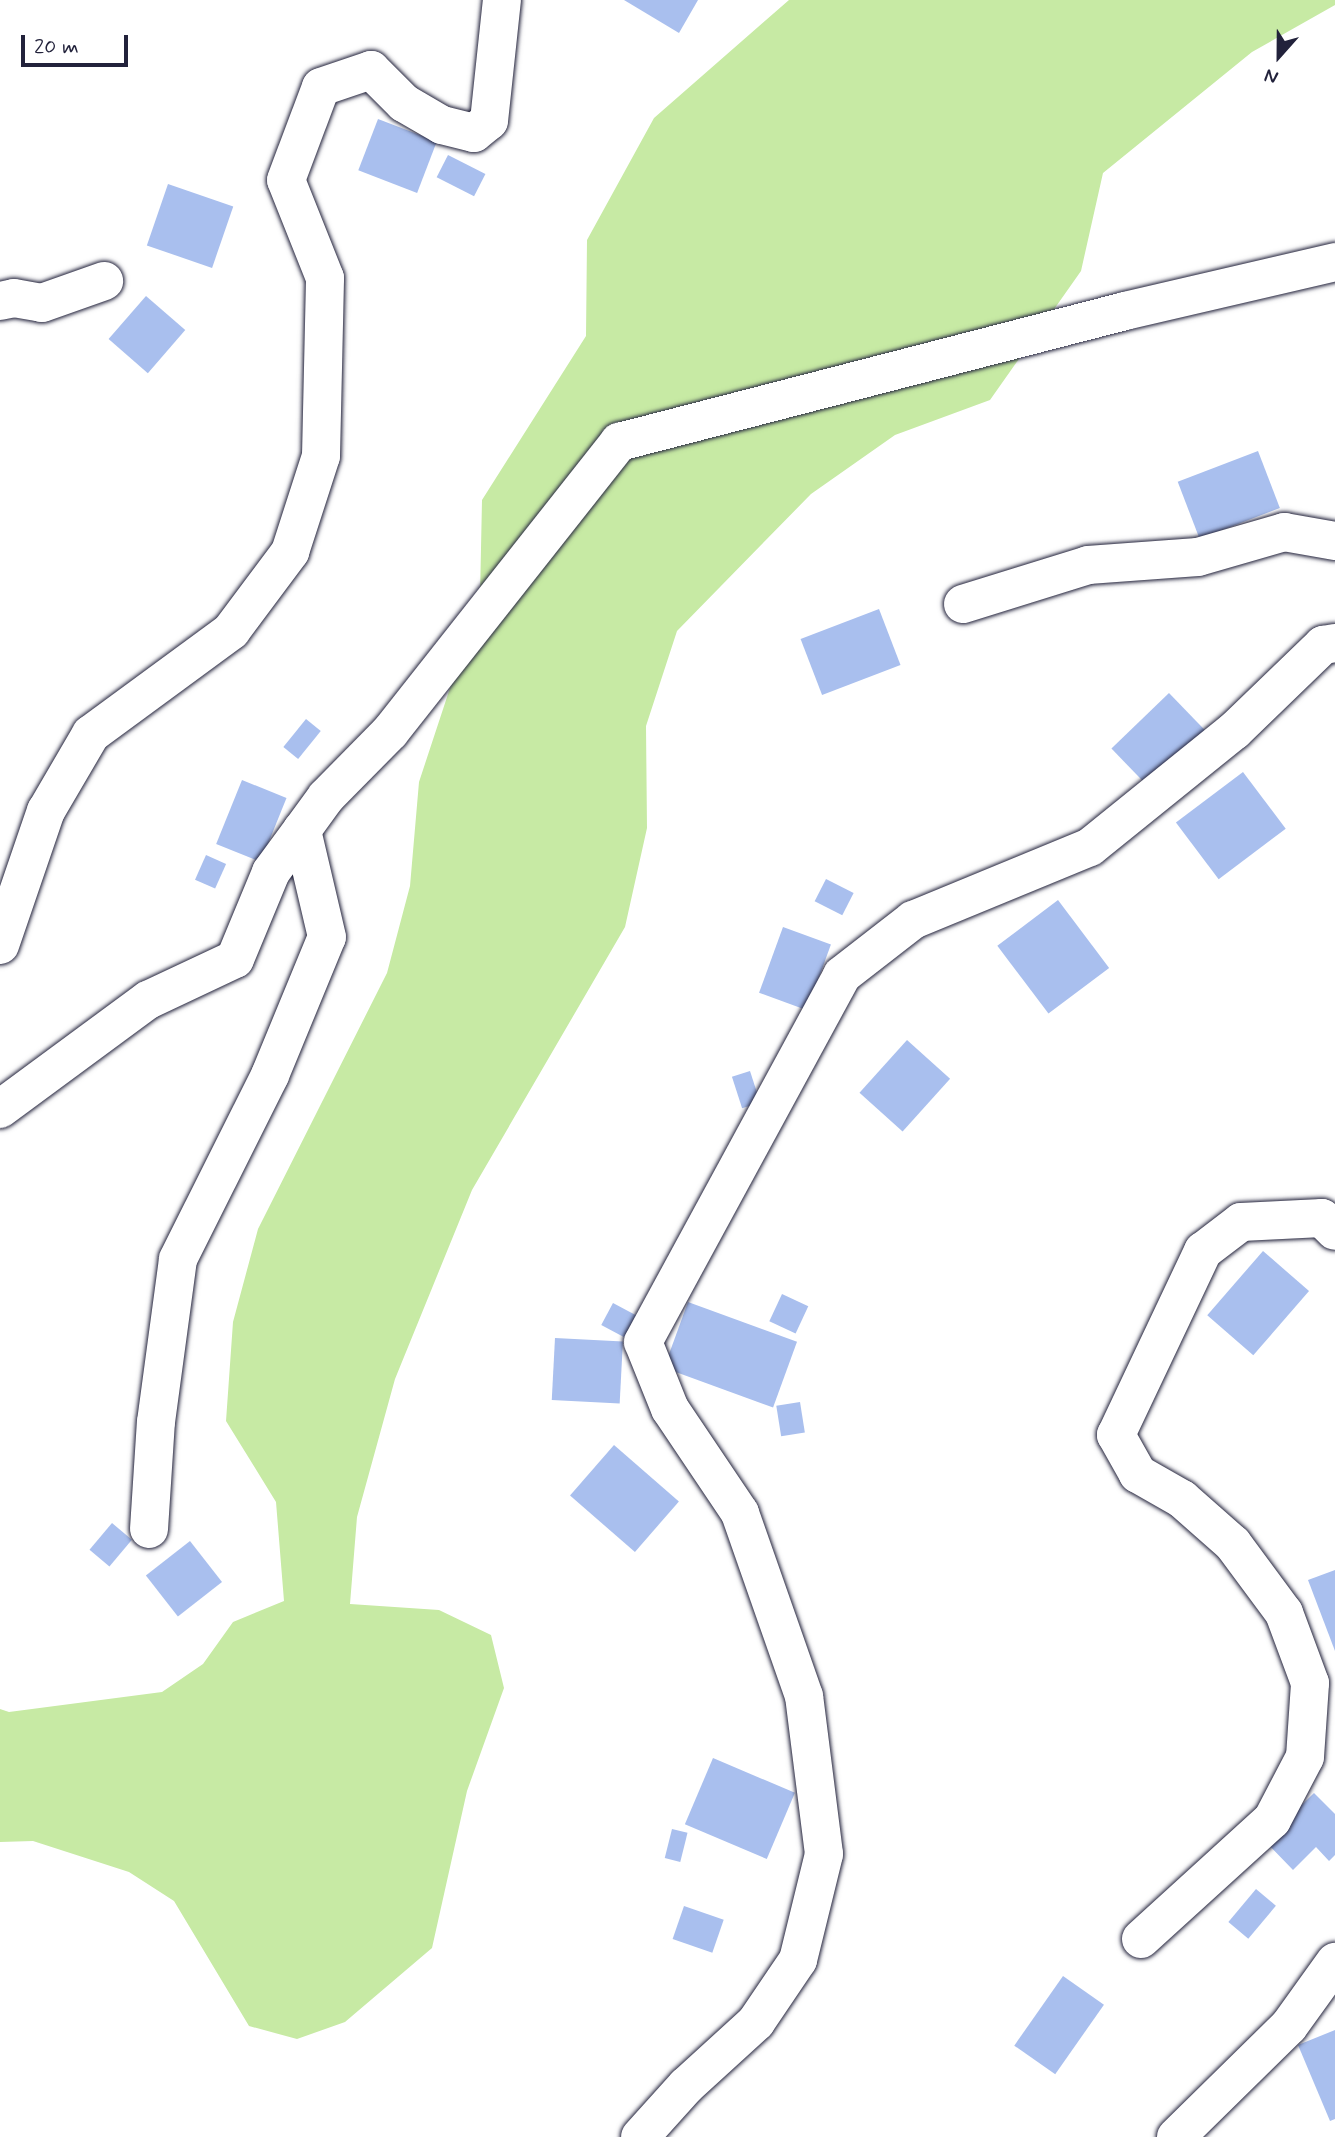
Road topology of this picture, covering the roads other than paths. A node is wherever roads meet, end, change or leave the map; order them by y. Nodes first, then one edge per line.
1 (502, 0) edge
2 (1335, 262) edge
3 (104, 281) dead end
4 (0, 301) edge
5 (1335, 541) edge
6 (963, 604) dead end
7 (1335, 643) edge
8 (302, 830) junction
9 (0, 945) edge
10 (0, 1109) edge
11 (1335, 1231) edge
12 (149, 1529) dead end
13 (1310, 1683) junction
14 (1335, 1713) edge
15 (1141, 1939) dead end
16 (1335, 1962) edge
17 (1335, 2002) edge
18 (1289, 2026) junction
19 (640, 2137) edge
20 (1176, 2137) edge

1 - 9 street
2 - 8 street
3 - 4 street
5 - 6 street
7 - 19 street
8 - 10 street
8 - 12 street
11 - 13 street
13 - 14 street
13 - 15 street
16 - 18 street
17 - 18 street
18 - 20 street

